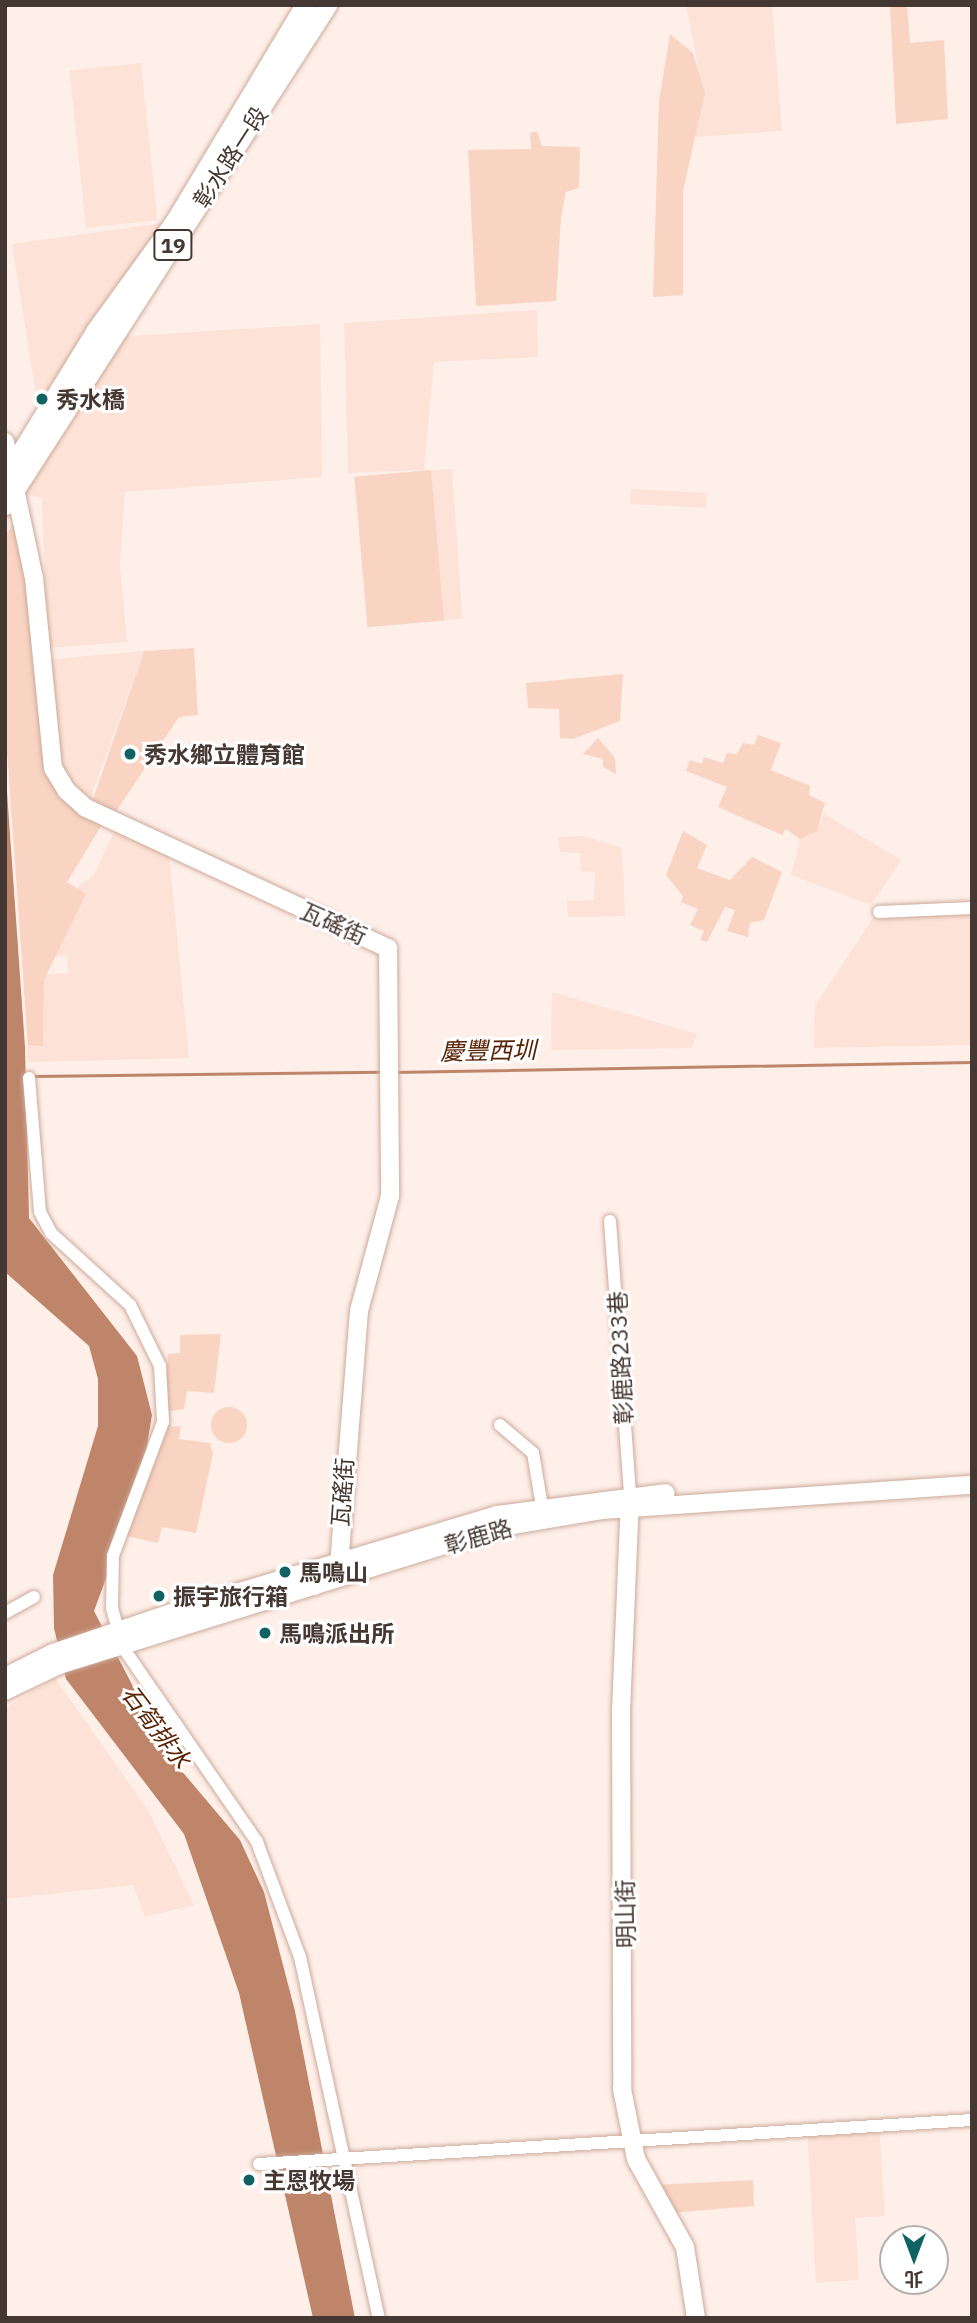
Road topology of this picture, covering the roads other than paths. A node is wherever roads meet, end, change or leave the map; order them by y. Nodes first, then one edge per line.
1 (305, 5) edge
2 (327, 5) edge
3 (5, 442) edge
4 (11, 477) edge
5 (5, 505) edge
6 (972, 908) edge
7 (879, 912) dead end
8 (29, 1078) dead end
9 (610, 1221) dead end
10 (500, 1425) dead end
11 (972, 1475) edge
12 (972, 1485) edge
13 (630, 1502) junction
14 (542, 1506) junction
15 (500, 1521) junction
16 (339, 1563) junction
17 (314, 1586) junction
18 (34, 1597) dead end
19 (5, 1613) edge
20 (117, 1640) junction
21 (67, 1655) junction
22 (5, 1677) edge
23 (5, 1691) edge
24 (972, 2120) edge
25 (631, 2141) junction
26 (343, 2159) junction
27 (258, 2164) dead end
28 (379, 2318) edge
29 (696, 2318) edge

1 - 4 main road, 彰水路一段 / 19
2 - 4 main road, 彰水路一段 / 19
3 - 4 street
4 - 5 main road, 19
4 - 16 street, 瓦磘街
6 - 7 street
8 - 20 street
9 - 13 street, 彰鹿路233巷
10 - 14 street
11 - 13 street, 彰鹿路
12 - 13 street, 彰鹿路
13 - 14 street, 彰鹿路
13 - 15 street, 彰鹿路
13 - 25 street, 明山街
14 - 15 street, 彰鹿路
15 - 16 street, 彰鹿路
15 - 17 street, 彰鹿路
16 - 17 street
16 - 20 street, 彰鹿路
17 - 20 street, 彰鹿路
18 - 19 street
20 - 21 street, 彰鹿路
20 - 26 street
21 - 22 street, 彰鹿路
21 - 23 street, 彰鹿路
24 - 25 street
25 - 26 street
25 - 29 street, 明山街
26 - 27 street
26 - 28 street

